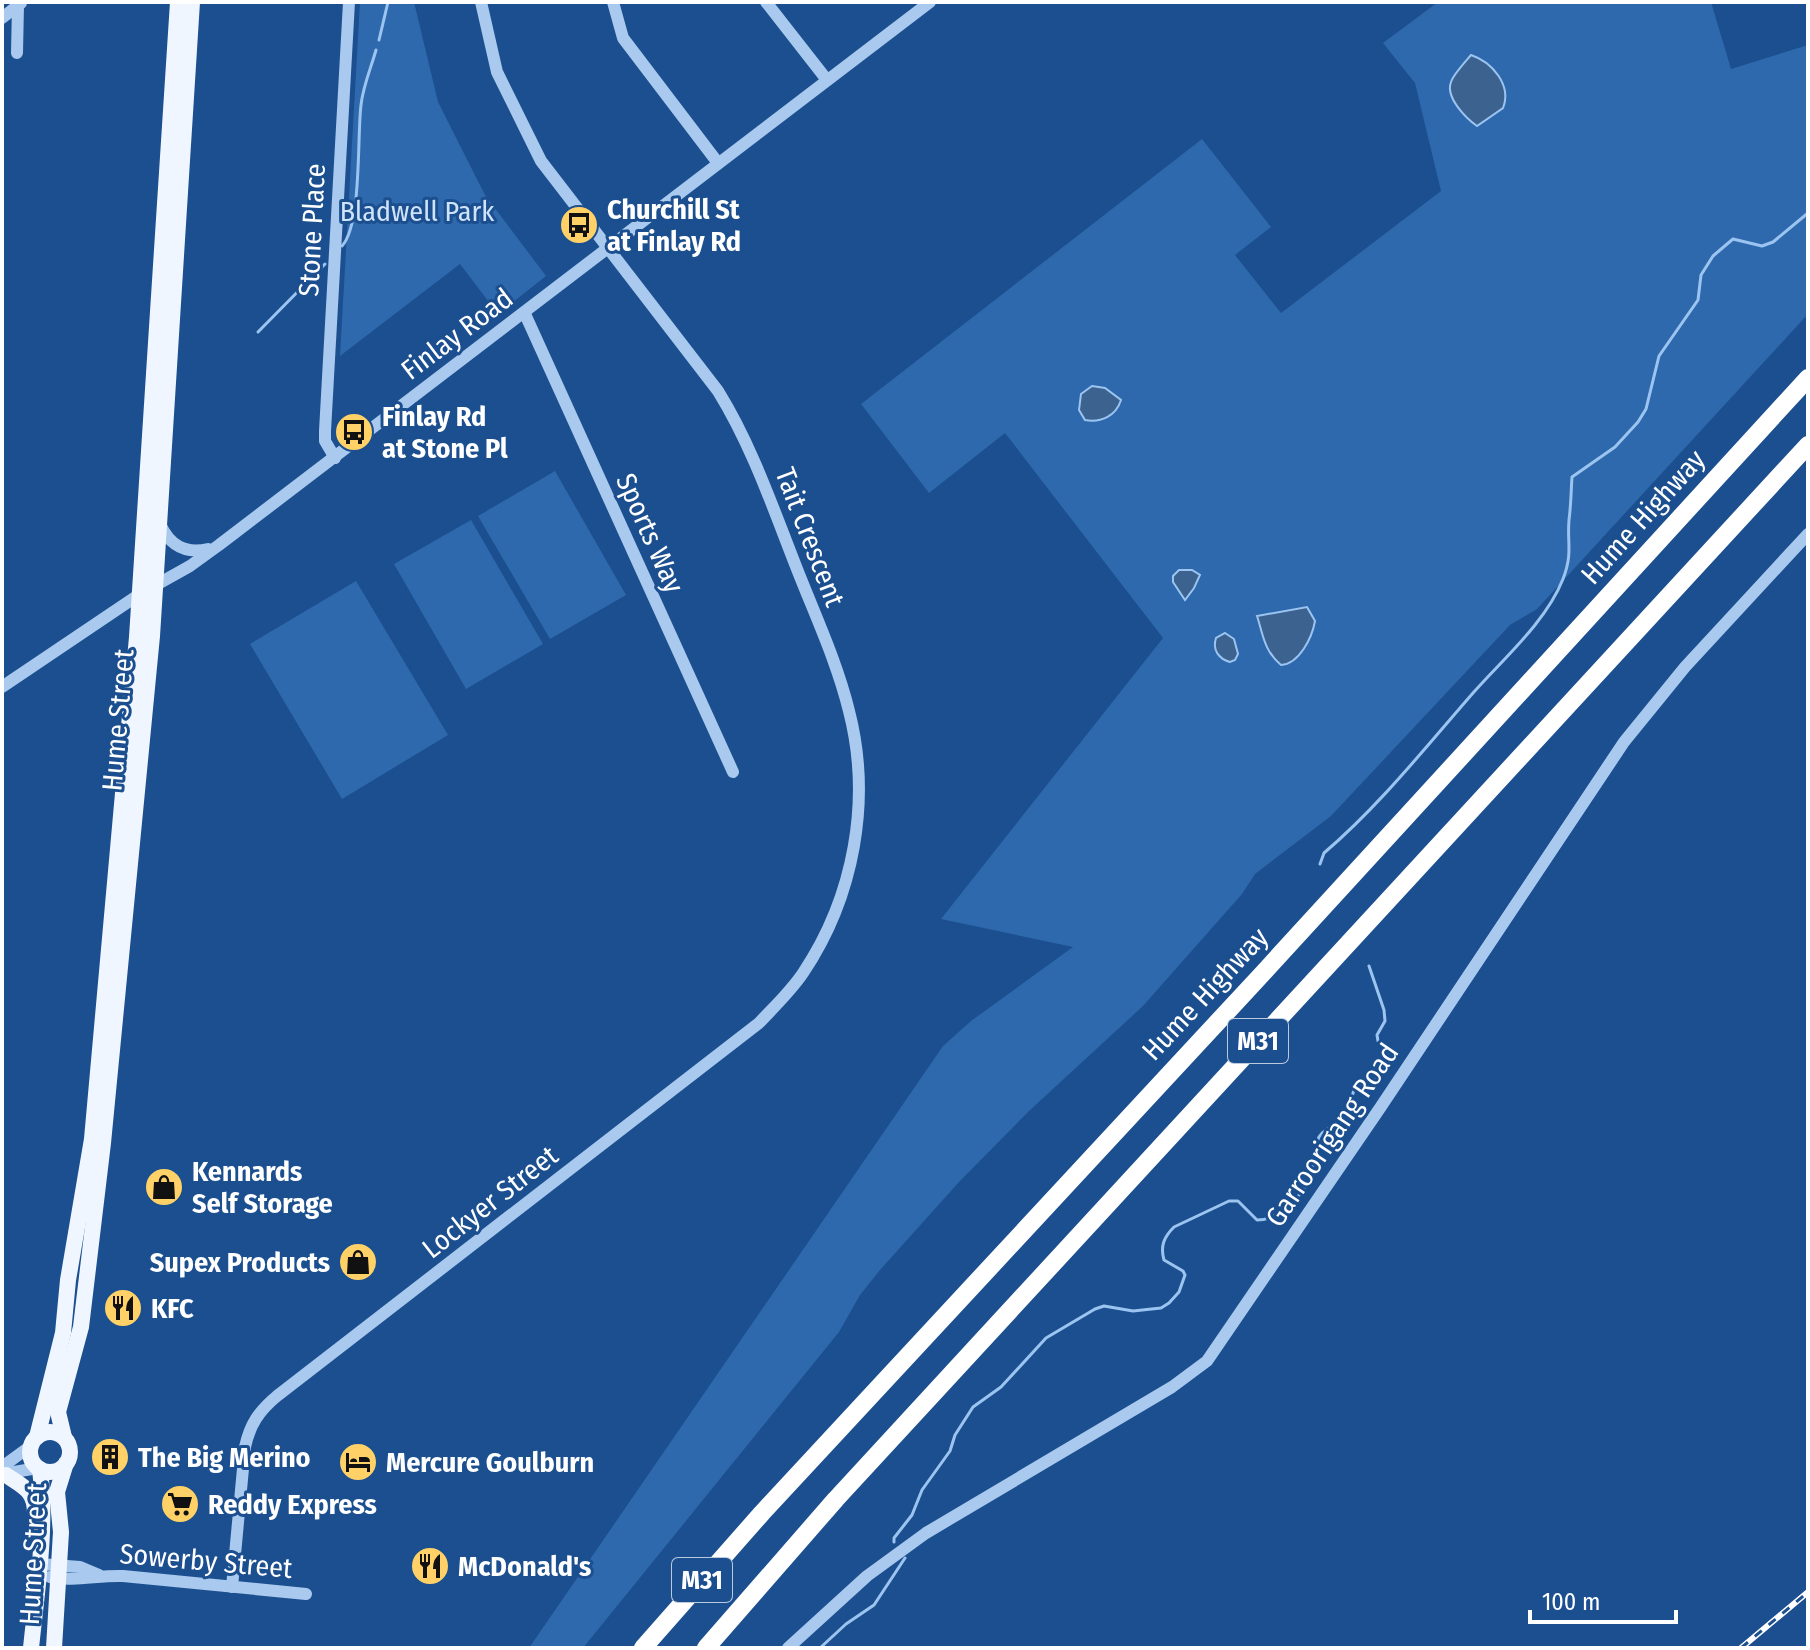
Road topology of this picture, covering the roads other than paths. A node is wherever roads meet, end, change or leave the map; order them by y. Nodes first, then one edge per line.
1 (178, 2) edge
2 (192, 2) edge
3 (349, 2) edge
4 (481, 2) edge
5 (613, 2) edge
6 (766, 2) edge
7 (930, 2) edge
8 (21, 4) edge
9 (2, 18) edge
10 (17, 53) dead end
11 (827, 80) junction
12 (718, 163) junction
13 (608, 249) junction
14 (525, 314) junction
15 (1808, 378) edge
16 (1808, 445) edge
17 (335, 458) junction
18 (158, 521) junction
19 (1808, 534) edge
20 (219, 545) junction
21 (148, 590) junction
22 (2, 687) edge
23 (733, 772) dead end
24 (846, 882) joint
25 (64, 1437) junction
26 (34, 1441) junction
27 (66, 1463) junction
28 (39, 1468) junction
29 (3, 1472) edge
30 (42, 1528) junction
31 (39, 1569) junction
32 (60, 1572) junction
33 (232, 1587) junction
34 (306, 1594) dead end
35 (31, 1648) edge
36 (54, 1648) edge
37 (643, 1648) edge
38 (706, 1648) edge
39 (788, 1648) edge

1 - 21 main road, Hume Street
2 - 18 main road, Hume Street
3 - 17 street, Stone Place
4 - 13 street, Tait Crescent
5 - 12 street
6 - 11 street
7 - 11 street, Finlay Road
8 - 9 street
8 - 10 street
11 - 12 street, Finlay Road
12 - 13 street, Finlay Road
13 - 14 street, Finlay Road
13 - 24 street, Tait Crescent
14 - 17 street, Finlay Road
14 - 23 street, Sports Way
15 - 37 highway, Hume Highway / M31
16 - 38 highway, M31
17 - 20 street, Finlay Road
18 - 20 street
18 - 21 main road, Hume Street
19 - 39 street, Garroorigang Road
20 - 21 street, Finlay Road
21 - 22 street, Finlay Road
21 - 25 main road, Hume Street
21 - 26 main road, Hume Street
24 - 33 street, Lockyer Street
25 - 26 main road
25 - 27 main road
26 - 28 main road
26 - 29 street
27 - 28 main road
27 - 32 main road, Hume Street
28 - 29 street
28 - 30 main road, Hume Street
29 - 30 main road
30 - 31 main road, Hume Street
31 - 32 street, Sowerby Street
31 - 35 main road, Hume Street
32 - 33 street, Sowerby Street
32 - 36 main road, Hume Street
33 - 34 street, Sowerby Street

